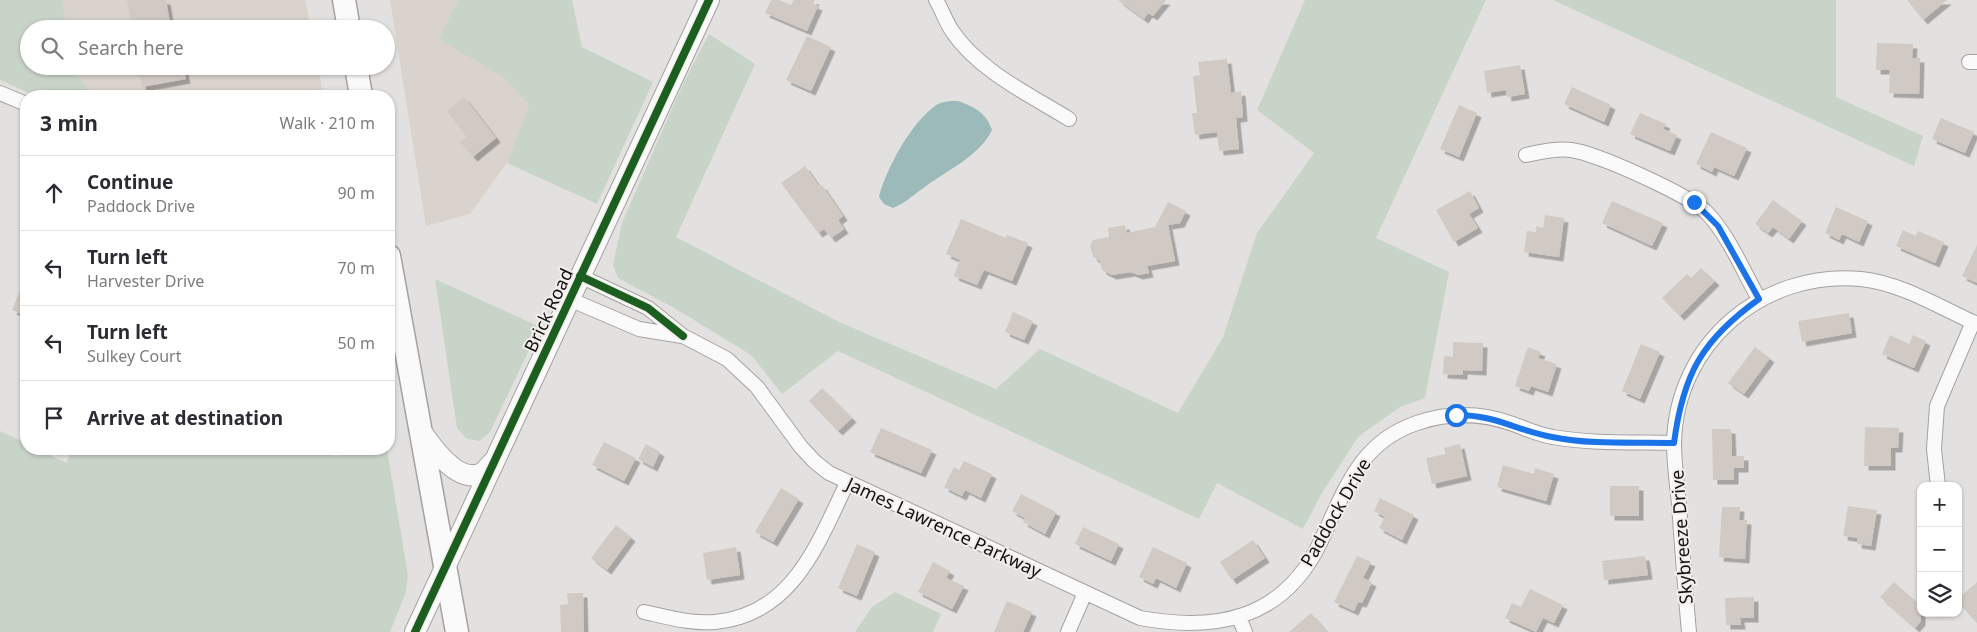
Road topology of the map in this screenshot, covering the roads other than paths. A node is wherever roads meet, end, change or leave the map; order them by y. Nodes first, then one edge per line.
1 (344, 0) edge
2 (936, 0) edge
3 (707, 1) edge
4 (347, 20) edge
5 (358, 75) edge
6 (360, 90) edge
7 (0, 92) edge
8 (20, 101) edge
9 (1069, 120) dead end
10 (1526, 155) dead end
11 (580, 276) junction
12 (395, 290) edge
13 (569, 299) junction
14 (1759, 299) junction
15 (1975, 323) edge
16 (683, 336) junction
17 (419, 428) junction
18 (1674, 443) junction
19 (497, 456) junction
20 (1938, 482) edge
21 (847, 483) junction
22 (445, 568) junction
23 (1085, 593) junction
24 (644, 612) dead end
25 (1242, 626) edge
26 (415, 632) edge
27 (457, 632) edge
28 (1068, 632) edge
29 (1689, 632) edge

1 - 4 main road
2 - 9 street
3 - 11 street, Brick Road
5 - 6 main road
7 - 8 street
10 - 14 street
11 - 13 street, Brick Road
11 - 16 street, James Lawrence Parkway
12 - 17 main road
13 - 16 street, James Lawrence Parkway
13 - 19 street, Brick Road
14 - 15 street, Skybreeze Drive
14 - 18 street, Skybreeze Drive
15 - 20 street
16 - 21 street, James Lawrence Parkway
17 - 19 street
17 - 22 main road
18 - 25 street, Paddock Drive
18 - 29 street, Skybreeze Drive
19 - 22 street, Brick Road
21 - 23 street, James Lawrence Parkway
21 - 24 street
22 - 26 street, Brick Road
22 - 27 main road
23 - 25 street, James Lawrence Parkway
23 - 28 street

